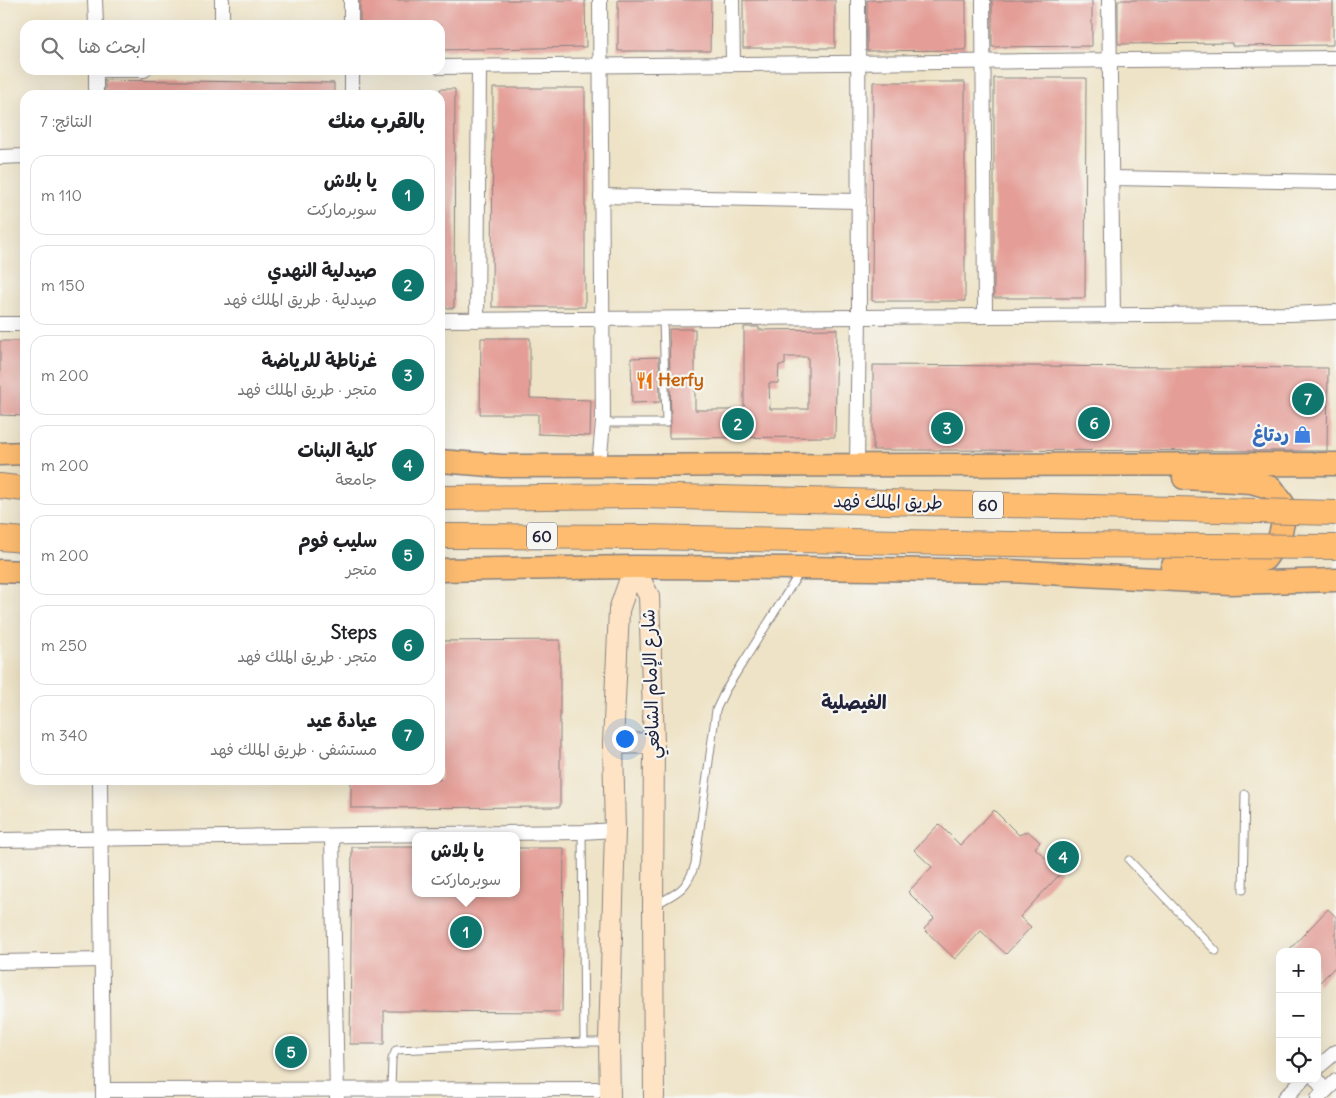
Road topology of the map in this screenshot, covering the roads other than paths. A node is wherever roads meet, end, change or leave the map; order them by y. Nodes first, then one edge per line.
1 (95, 0) edge
2 (222, 0) edge
3 (351, 0) edge
4 (600, 0) edge
5 (732, 0) edge
6 (858, 0) edge
7 (983, 0) edge
8 (1109, 0) edge
9 (96, 20) edge
10 (222, 20) edge
11 (351, 20) edge
12 (1336, 58) edge
13 (1109, 60) junction
14 (983, 62) junction
15 (858, 63) junction
16 (733, 64) junction
17 (600, 66) junction
18 (445, 67) edge
19 (479, 67) junction
20 (96, 75) edge
21 (352, 75) edge
22 (96, 90) edge
23 (352, 90) edge
24 (0, 156) edge
25 (20, 156) edge
26 (1111, 178) junction
27 (1336, 182) edge
28 (601, 196) junction
29 (859, 201) junction
30 (1336, 312) edge
31 (985, 315) junction
32 (1113, 315) junction
33 (860, 316) junction
34 (663, 318) junction
35 (602, 319) junction
36 (445, 320) edge
37 (477, 320) junction
38 (0, 324) edge
39 (20, 324) edge
40 (603, 423) junction
41 (20, 453) edge
42 (0, 454) edge
43 (445, 461) edge
44 (599, 464) junction
45 (964, 464) junction
46 (1336, 464) edge
47 (502, 466) junction
48 (857, 466) junction
49 (445, 468) edge
50 (0, 486) edge
51 (20, 488) edge
52 (20, 496) edge
53 (0, 498) edge
54 (445, 498) edge
55 (1336, 513) edge
56 (20, 535) edge
57 (0, 536) edge
58 (445, 536) edge
59 (20, 539) edge
60 (1336, 547) edge
61 (634, 567) junction
62 (802, 568) junction
63 (0, 570) edge
64 (445, 570) edge
65 (1008, 571) junction
66 (20, 572) edge
67 (1336, 580) edge
68 (654, 743) junction
69 (613, 744) junction
70 (100, 785) edge
71 (1244, 794) dead end
72 (615, 830) junction
73 (582, 832) junction
74 (520, 833) edge
75 (412, 835) edge
76 (332, 836) junction
77 (100, 839) junction
78 (0, 840) edge
79 (1129, 860) dead end
80 (1243, 890) dead end
81 (653, 907) junction
82 (1216, 951) dead end
83 (101, 960) junction
84 (0, 962) edge
85 (610, 1041) junction
86 (584, 1042) junction
87 (1336, 1052) edge
88 (1321, 1065) edge
89 (1300, 1083) edge
90 (391, 1089) junction
91 (610, 1093) edge
92 (103, 1094) edge
93 (337, 1094) edge
94 (654, 1098) edge
95 (1284, 1098) edge

1 - 9 street
2 - 10 street
3 - 11 street
4 - 17 street
5 - 16 street
6 - 15 street
7 - 14 street
8 - 13 street
12 - 13 street
13 - 14 street
13 - 26 street
14 - 15 street
14 - 31 street
15 - 16 street
15 - 29 street
16 - 17 street
17 - 19 street
17 - 28 street
18 - 19 street
19 - 37 street
20 - 22 street
21 - 23 street
24 - 25 street
26 - 27 street
26 - 32 street
28 - 29 street
28 - 35 street
29 - 33 street
30 - 32 street
31 - 32 street
31 - 33 street
33 - 34 street
33 - 48 street
34 - 35 street
34 - 40 lane
35 - 37 street
35 - 40 street
36 - 37 street
38 - 39 street
40 - 44 street
41 - 42 main road
43 - 47 main road
44 - 47 main road
44 - 48 main road
45 - 46 main road
45 - 48 main road
45 - 65 main road
47 - 49 main road
50 - 51 highway
52 - 53 highway
54 - 55 highway, طريق الملك فهد / 60, bridge
56 - 57 highway
57 - 59 highway
58 - 60 highway, 60, bridge
61 - 62 main road
61 - 64 main road
61 - 68 main road, شارع الإمام الشافعي
61 - 69 main road, شارع الإمام الشافعي
62 - 65 main road
62 - 81 lane
63 - 66 main road
65 - 67 main road
68 - 69 main road
68 - 81 main road, شارع الإمام الشافعي
69 - 72 main road, شارع الإمام الشافعي
70 - 77 street
71 - 80 lane
72 - 73 street
72 - 85 main road, شارع الإمام الشافعي
73 - 74 street
73 - 86 lane
75 - 76 street
76 - 77 street
76 - 93 street
77 - 78 street
77 - 83 street
79 - 82 lane
81 - 94 main road, شارع الإمام الشافعي
83 - 84 street
83 - 92 street
85 - 86 lane
85 - 91 main road, شارع الإمام الشافعي
86 - 90 lane
87 - 88 street
89 - 95 street
90 - 91 street
90 - 93 street
92 - 93 street

